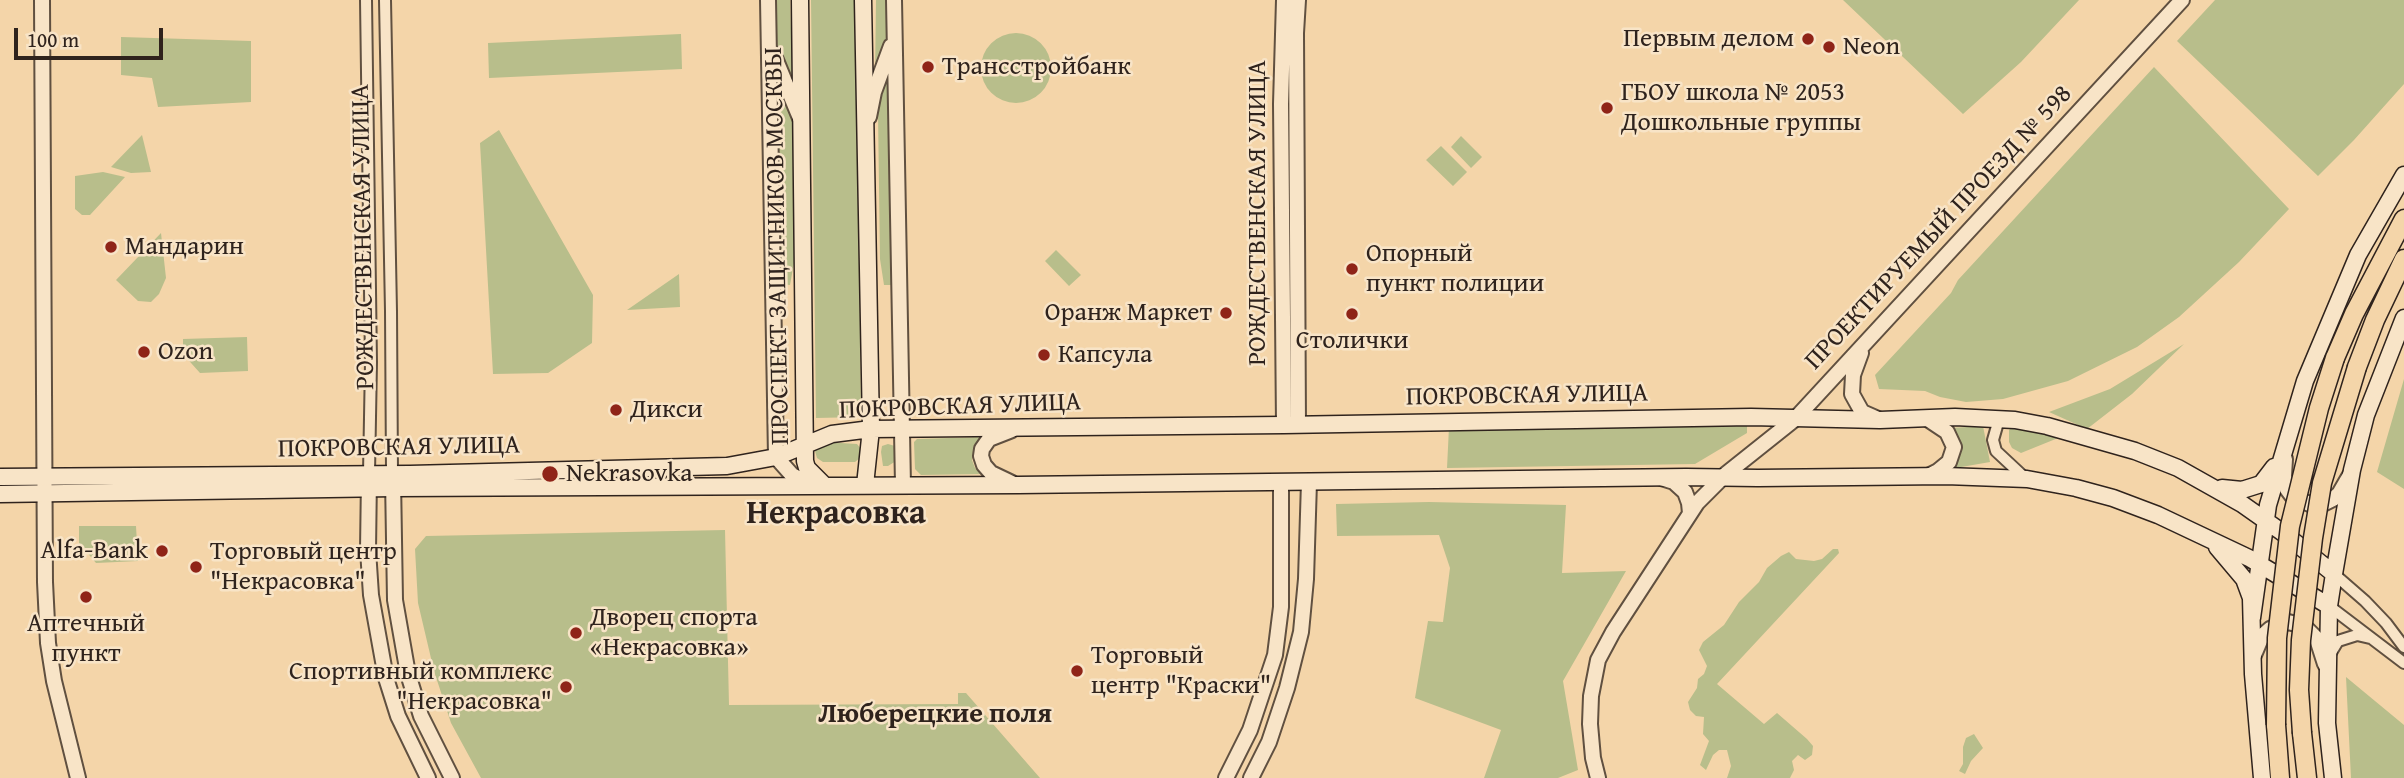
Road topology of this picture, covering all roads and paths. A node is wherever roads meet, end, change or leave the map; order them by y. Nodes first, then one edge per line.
1 (42, 0) edge
2 (366, 0) edge
3 (385, 0) edge
4 (768, 0) edge
5 (800, 0) edge
6 (863, 0) edge
7 (894, 0) edge
8 (1284, 0) edge
9 (1298, 0) edge
10 (2182, 0) edge
11 (894, 36) junction
12 (769, 45) junction
13 (802, 123) junction
14 (865, 132) junction
15 (2404, 175) edge
16 (2404, 219) edge
17 (2404, 259) edge
18 (2404, 318) edge
19 (1866, 341) junction
20 (392, 361) junction
21 (371, 362) junction
22 (1926, 418) junction
23 (1795, 419) junction
24 (2007, 419) junction
25 (1880, 420) junction
26 (1291, 425) junction
27 (1017, 428) junction
28 (871, 429) junction
29 (902, 430) junction
30 (2287, 437) junction
31 (806, 443) junction
32 (776, 457) junction
33 (2352, 470) junction
34 (0, 477) edge
35 (1656, 477) junction
36 (1722, 478) junction
37 (1920, 478) junction
38 (2027, 479) junction
39 (393, 480) junction
40 (369, 481) junction
41 (1281, 482) junction
42 (1309, 482) junction
43 (2206, 482) junction
44 (45, 484) junction
45 (823, 484) junction
46 (864, 485) junction
47 (903, 485) junction
48 (1018, 485) junction
49 (0, 494) edge
50 (1690, 513) junction
51 (2266, 520) junction
52 (1309, 525) junction
53 (1281, 530) junction
54 (2203, 536) junction
55 (368, 554) junction
56 (394, 557) junction
57 (2259, 563) junction
58 (2334, 574) junction
59 (2329, 606) junction
60 (2252, 618) junction
61 (2376, 641) junction
62 (2404, 648) edge
63 (2404, 663) edge
64 (2253, 674) junction
65 (2327, 676) junction
66 (78, 778) edge
67 (428, 778) edge
68 (452, 778) edge
69 (1226, 778) edge
70 (1251, 778) edge
71 (1598, 778) edge
72 (2262, 778) edge
73 (2280, 778) edge
74 (2307, 778) edge
75 (2333, 778) edge

1 - 44 street
2 - 21 street
3 - 20 street, РОЖДЕСТВЕНСКАЯ УЛИЦА
4 - 12 street
5 - 13 main road, ПРОСПЕКТ ЗАЩИТНИКОВ МОСКВЫ
6 - 14 main road
7 - 11 street
8 - 26 street, РОЖДЕСТВЕНСКАЯ УЛИЦА
9 - 26 street, РОЖДЕСТВЕНСКАЯ УЛИЦА
10 - 19 street, ПРОЕКТИРУЕМЫЙ ПРОЕЗД № 598
11 - 14 street
11 - 29 street
12 - 13 street
12 - 32 street
13 - 31 main road, ПРОСПЕКТ ЗАЩИТНИКОВ МОСКВЫ
14 - 28 main road
15 - 30 main road
16 - 73 highway, bridge
17 - 74 highway, bridge
18 - 33 main road
19 - 23 street, ПРОЕКТИРУЕМЫЙ ПРОЕЗД № 598
19 - 25 street
20 - 21 street
20 - 39 street, РОЖДЕСТВЕНСКАЯ УЛИЦА
21 - 40 street
22 - 24 main road, ПОКРОВСКАЯ УЛИЦА
22 - 25 main road, ПОКРОВСКАЯ УЛИЦА
22 - 37 street
23 - 25 main road, ПОКРОВСКАЯ УЛИЦА
23 - 26 main road, ПОКРОВСКАЯ УЛИЦА
23 - 36 street, ПРОЕКТИРУЕМЫЙ ПРОЕЗД № 598
24 - 38 street
24 - 43 main road
26 - 27 main road, ПОКРОВСКАЯ УЛИЦА
27 - 29 main road, ПОКРОВСКАЯ УЛИЦА
27 - 48 street
28 - 29 main road, ПОКРОВСКАЯ УЛИЦА
28 - 31 main road, ПОКРОВСКАЯ УЛИЦА
28 - 46 main road
29 - 47 street
30 - 33 street
30 - 43 main road
30 - 51 main road
31 - 32 main road, ПОКРОВСКАЯ УЛИЦА
31 - 45 main road, ПРОСПЕКТ ЗАЩИТНИКОВ МОСКВЫ
32 - 39 main road, ПОКРОВСКАЯ УЛИЦА
32 - 45 street
33 - 58 main road
34 - 44 main road, ПОКРОВСКАЯ УЛИЦА
35 - 36 main road, ПОКРОВСКАЯ УЛИЦА
35 - 42 main road, ПОКРОВСКАЯ УЛИЦА
35 - 50 street
36 - 37 main road, ПОКРОВСКАЯ УЛИЦА
36 - 50 street, ПРОЕКТИРУЕМЫЙ ПРОЕЗД № 598
37 - 38 main road, ПОКРОВСКАЯ УЛИЦА
38 - 54 main road
39 - 40 main road, ПОКРОВСКАЯ УЛИЦА
39 - 45 main road, ПОКРОВСКАЯ УЛИЦА
39 - 56 street
40 - 44 main road, ПОКРОВСКАЯ УЛИЦА
40 - 55 street
41 - 42 main road, ПОКРОВСКАЯ УЛИЦА
41 - 48 main road, ПОКРОВСКАЯ УЛИЦА
41 - 53 street
42 - 52 street
43 - 51 main road
44 - 49 main road, ПОКРОВСКАЯ УЛИЦА
44 - 66 street
45 - 46 main road, ПОКРОВСКАЯ УЛИЦА
46 - 47 main road, ПОКРОВСКАЯ УЛИЦА
47 - 48 main road, ПОКРОВСКАЯ УЛИЦА
50 - 71 street, ПРОЕКТИРУЕМЫЙ ПРОЕЗД № 598
51 - 57 main road
51 - 58 main road
52 - 53 street
52 - 70 street
53 - 69 street
54 - 57 main road
54 - 60 main road
55 - 56 street
55 - 67 street
56 - 68 street
57 - 59 main road
57 - 60 main road
58 - 59 main road
58 - 62 street
59 - 61 street
59 - 65 main road
60 - 64 main road
61 - 63 street
61 - 65 street
64 - 65 street
64 - 72 main road
65 - 75 main road

